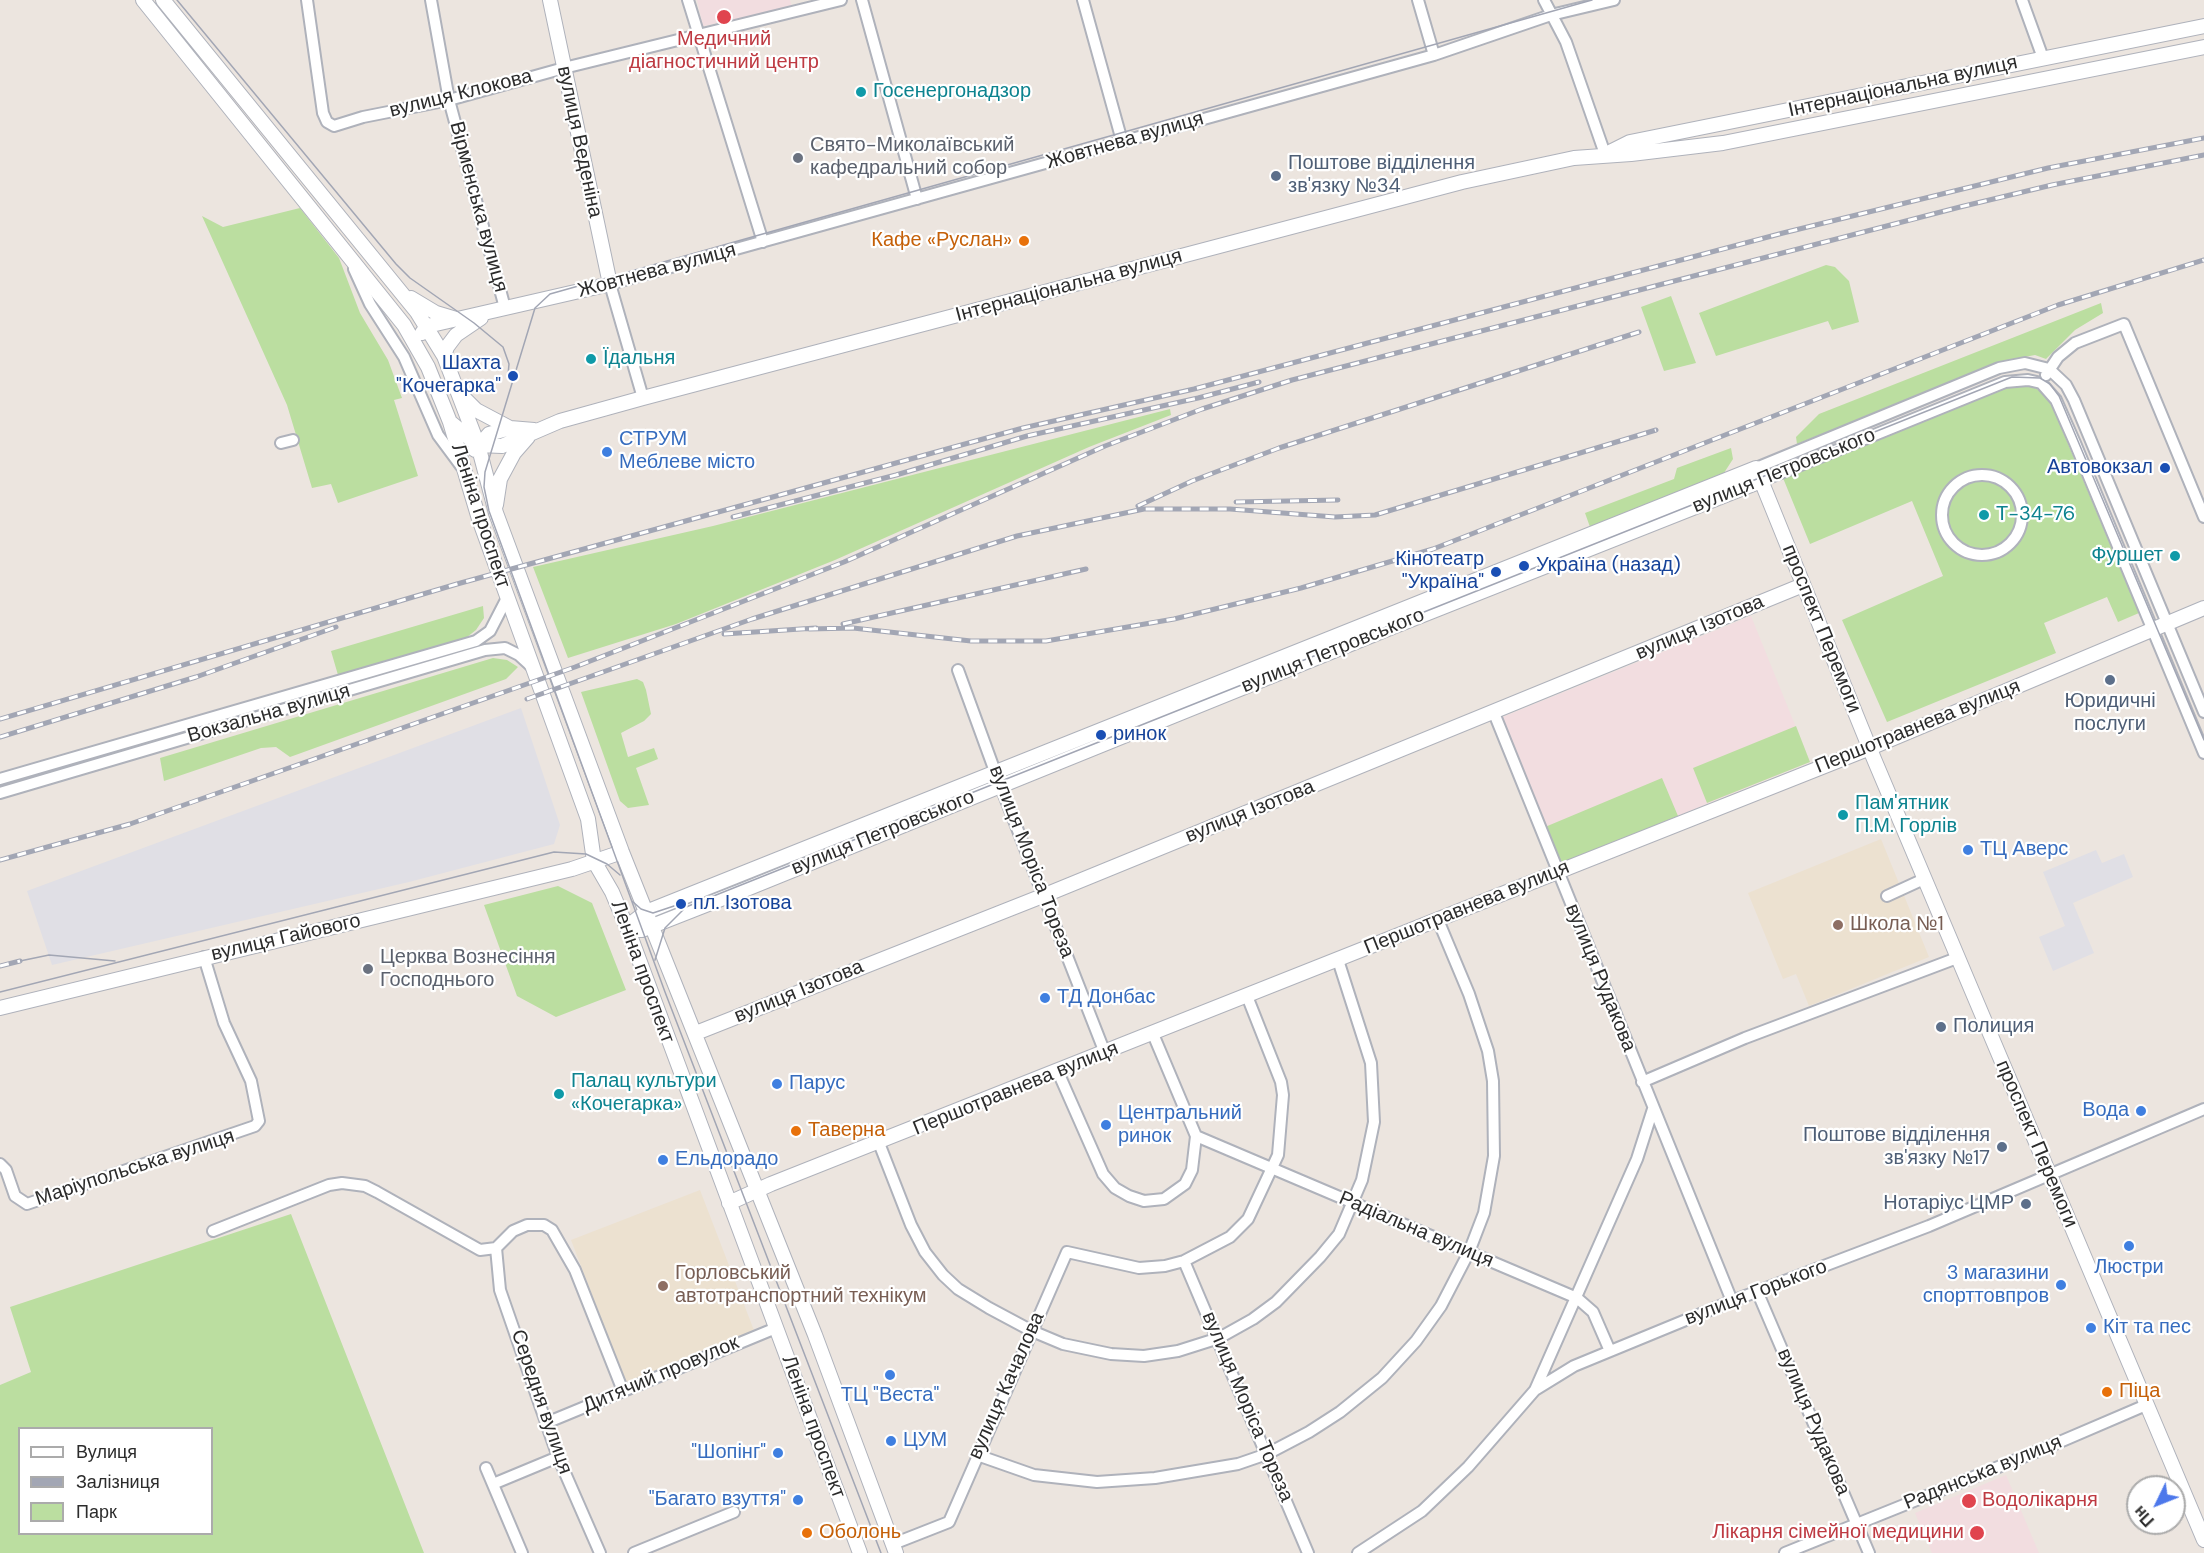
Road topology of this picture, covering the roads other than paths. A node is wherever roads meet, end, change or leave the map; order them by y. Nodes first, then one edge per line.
1 (143, 0) edge
2 (163, 0) edge
3 (307, 0) edge
4 (430, 0) edge
5 (550, 0) edge
6 (688, 0) edge
7 (841, 0) edge
8 (862, 0) edge
9 (1083, 0) edge
10 (1418, 0) edge
11 (1544, 0) edge
12 (1614, 0) edge
13 (2022, 0) edge
14 (1551, 15) junction
15 (2204, 26) edge
16 (700, 33) junction
17 (2204, 47) edge
18 (1434, 55) junction
19 (2043, 58) junction
20 (564, 68) junction
21 (450, 100) junction
22 (1122, 141) junction
23 (1605, 154) junction
24 (917, 199) junction
25 (762, 242) junction
26 (347, 253) junction
27 (610, 284) junction
28 (399, 290) junction
29 (499, 310) junction
30 (461, 320) junction
31 (427, 326) junction
32 (420, 353) junction
33 (444, 356) junction
34 (2049, 369) junction
35 (2041, 383) junction
36 (416, 384) junction
37 (459, 394) junction
38 (643, 398) junction
39 (450, 422) junction
40 (510, 428) junction
41 (536, 429) junction
42 (293, 440) dead end
43 (280, 443) dead end
44 (478, 445) junction
45 (467, 474) junction
46 (1758, 475) junction
47 (496, 513) junction
48 (2204, 517) edge
49 (1965, 551) joint
50 (1803, 585) junction
51 (507, 598) junction
52 (2204, 608) edge
53 (2167, 623) junction
54 (2153, 630) junction
55 (533, 667) junction
56 (958, 670) dead end
57 (2204, 712) edge
58 (1494, 714) junction
59 (1870, 748) junction
60 (2204, 753) edge
61 (0, 779) edge
62 (998, 779) junction
63 (0, 793) edge
64 (622, 852) junction
65 (593, 855) junction
66 (572, 869) junction
67 (1557, 872) junction
68 (1924, 879) junction
69 (612, 892) junction
70 (1045, 895) junction
71 (1887, 896) dead end
72 (649, 919) junction
73 (1438, 920) junction
74 (628, 930) junction
75 (204, 957) junction
76 (1957, 958) junction
77 (1338, 960) junction
78 (1247, 996) junction
79 (0, 1008) edge
80 (696, 1033) junction
81 (1153, 1034) junction
82 (1105, 1053) junction
83 (1058, 1072) junction
84 (1642, 1082) junction
85 (1653, 1109) junction
86 (2204, 1109) edge
87 (1196, 1136) junction
88 (879, 1143) junction
89 (0, 1164) edge
90 (1274, 1169) junction
91 (2049, 1177) junction
92 (756, 1191) junction
93 (729, 1203) junction
94 (1353, 1203) junction
95 (213, 1231) dead end
96 (496, 1248) junction
97 (1469, 1252) junction
98 (1184, 1261) junction
99 (1757, 1292) junction
100 (1577, 1298) junction
101 (1732, 1301) junction
102 (776, 1328) junction
103 (1032, 1331) junction
104 (1219, 1338) junction
105 (1610, 1351) junction
106 (1535, 1390) junction
107 (623, 1391) junction
108 (2146, 1405) junction
109 (546, 1423) junction
110 (1267, 1454) junction
111 (977, 1455) junction
112 (558, 1457) junction
113 (486, 1468) dead end
114 (493, 1484) junction
115 (734, 1512) dead end
116 (1857, 1524) junction
117 (2204, 1540) edge
118 (895, 1548) edge
119 (522, 1553) edge
120 (600, 1553) edge
121 (634, 1553) edge
122 (860, 1553) edge
123 (1308, 1553) edge
124 (1358, 1553) edge
125 (1785, 1553) edge
126 (1869, 1553) edge

1 - 26 main road, Леніна проспект
2 - 28 main road, Леніна проспект
3 - 21 street, вулиця Клокова
4 - 21 street, Вірменська вулиця
5 - 20 main road, вулиця Веденіна
6 - 16 street
7 - 16 street, вулиця Клокова
8 - 24 street
9 - 22 street
10 - 18 street
11 - 14 street
12 - 14 street, Жовтнева вулиця
13 - 19 street
14 - 18 street, Жовтнева вулиця
14 - 23 street
15 - 19 main road, Інтернаціональна вулиця
16 - 20 street, вулиця Клокова
16 - 25 street
17 - 23 main road, Інтернаціональна вулиця
18 - 22 street, Жовтнева вулиця
19 - 23 main road, Інтернаціональна вулиця
20 - 21 street, вулиця Клокова
20 - 27 main road, вулиця Веденіна
21 - 29 street, Вірменська вулиця
22 - 24 street, Жовтнева вулиця
23 - 38 main road, Інтернаціональна вулиця
24 - 25 street, Жовтнева вулиця
25 - 27 street, Жовтнева вулиця
26 - 32 main road, Леніна проспект
26 - 36 street
27 - 29 main road, Жовтнева вулиця
27 - 38 street
28 - 30 main road
28 - 31 main road, Леніна проспект
29 - 30 main road, Жовтнева вулиця
29 - 33 main road
30 - 31 main road, Жовтнева вулиця
31 - 32 main road
31 - 33 main road, Леніна проспект
32 - 36 street
32 - 39 main road, Леніна проспект
33 - 37 main road, Леніна проспект
34 - 35 street
34 - 46 street, вулиця Петровського
34 - 48 street
34 - 53 street
35 - 46 street, вулиця Петровського
35 - 54 street
36 - 45 street
37 - 40 main road, Інтернаціональна вулиця
37 - 44 main road, Леніна проспект
38 - 41 main road, Інтернаціональна вулиця
39 - 44 main road
39 - 45 main road, Леніна проспект
40 - 41 main road, Інтернаціональна вулиця
40 - 44 main road
41 - 44 main road, Інтернаціональна вулиця
41 - 47 main road, Леніна проспект
42 - 43 street
44 - 45 main road
44 - 47 main road, Леніна проспект
45 - 51 main road, Леніна проспект
46 - 50 main road, проспект Перемоги
46 - 62 main road, вулиця Петровського
47 - 64 main road, Леніна проспект
49 - 49 street
50 - 58 main road, вулиця Ізотова
50 - 59 main road, проспект Перемоги
51 - 55 main road, Леніна проспект
51 - 61 street, Вокзальна вулиця
52 - 53 main road, Першотравнева вулиця
53 - 54 main road, Першотравнева вулиця
53 - 57 street
54 - 59 main road, Першотравнева вулиця
54 - 60 street
55 - 63 street, Вокзальна вулиця
55 - 65 main road, Леніна проспект
56 - 62 street, вулиця Моріса Тореза
58 - 67 street, вулиця Рудакова
58 - 70 main road, вулиця Ізотова
59 - 67 main road, Першотравнева вулиця
59 - 68 main road, проспект Перемоги
62 - 70 street, вулиця Моріса Тореза
62 - 72 main road, вулиця Петровського
64 - 65 main road
64 - 72 main road, Леніна проспект
65 - 66 main road
65 - 69 main road, Леніна проспект
66 - 69 main road
66 - 75 main road, вулиця Гайового
67 - 73 main road, Першотравнева вулиця
67 - 84 street, вулиця Рудакова
68 - 71 street
68 - 76 main road, проспект Перемоги
69 - 74 main road, Леніна проспект
70 - 80 main road, вулиця Ізотова
70 - 82 street, вулиця Моріса Тореза
72 - 74 main road, вулиця Петровського
72 - 80 main road, Леніна проспект
73 - 77 main road, Першотравнева вулиця
73 - 97 street
74 - 93 main road, Леніна проспект
75 - 79 main road, вулиця Гайового
75 - 89 street, Маріупольська вулиця
76 - 84 street
76 - 91 main road, проспект Перемоги
77 - 78 main road, Першотравнева вулиця
77 - 94 street
78 - 81 main road, Першотравнева вулиця
78 - 90 street
80 - 92 main road, Леніна проспект
81 - 82 main road, Першотравнева вулиця
81 - 87 street
82 - 83 main road, Першотравнева вулиця
83 - 87 street
83 - 88 main road, Першотравнева вулиця
84 - 85 street, вулиця Рудакова
85 - 100 street
85 - 101 street, вулиця Рудакова
86 - 91 street, вулиця Горького
87 - 90 street, Радіальна вулиця
88 - 92 main road, Першотравнева вулиця
88 - 103 street
90 - 94 street, Радіальна вулиця
90 - 98 street
91 - 99 street, вулиця Горького
91 - 108 main road, проспект Перемоги
92 - 93 main road, Першотравнева вулиця
92 - 118 main road, Леніна проспект
93 - 102 main road, Леніна проспект
94 - 97 street, Радіальна вулиця
94 - 104 street
95 - 96 street
96 - 107 street
96 - 109 street, Середня вулиця
97 - 100 street, Радіальна вулиця
97 - 110 street
98 - 103 street, вулиця Качалова
98 - 104 street, вулиця Моріса Тореза
99 - 101 street, вулиця Горького
99 - 116 street, вулиця Рудакова
100 - 105 street, Радіальна вулиця
100 - 106 street
101 - 105 street, вулиця Горького
102 - 107 street, Дитячий провулок
102 - 122 main road, Леніна проспект
103 - 104 street
103 - 111 street, вулиця Качалова
104 - 110 street, вулиця Моріса Тореза
105 - 106 street, вулиця Горького
106 - 124 street, вулиця Горького
107 - 109 street, Дитячий провулок
108 - 116 street, Радянська вулиця
108 - 117 main road, проспект Перемоги
109 - 112 street, Середня вулиця
110 - 111 street
110 - 123 street, вулиця Моріса Тореза
111 - 118 street, вулиця Качалова
112 - 114 street
112 - 120 street, Середня вулиця
113 - 114 street
114 - 119 street
115 - 121 street
116 - 125 street, Радянська вулиця
116 - 126 street, вулиця Рудакова

